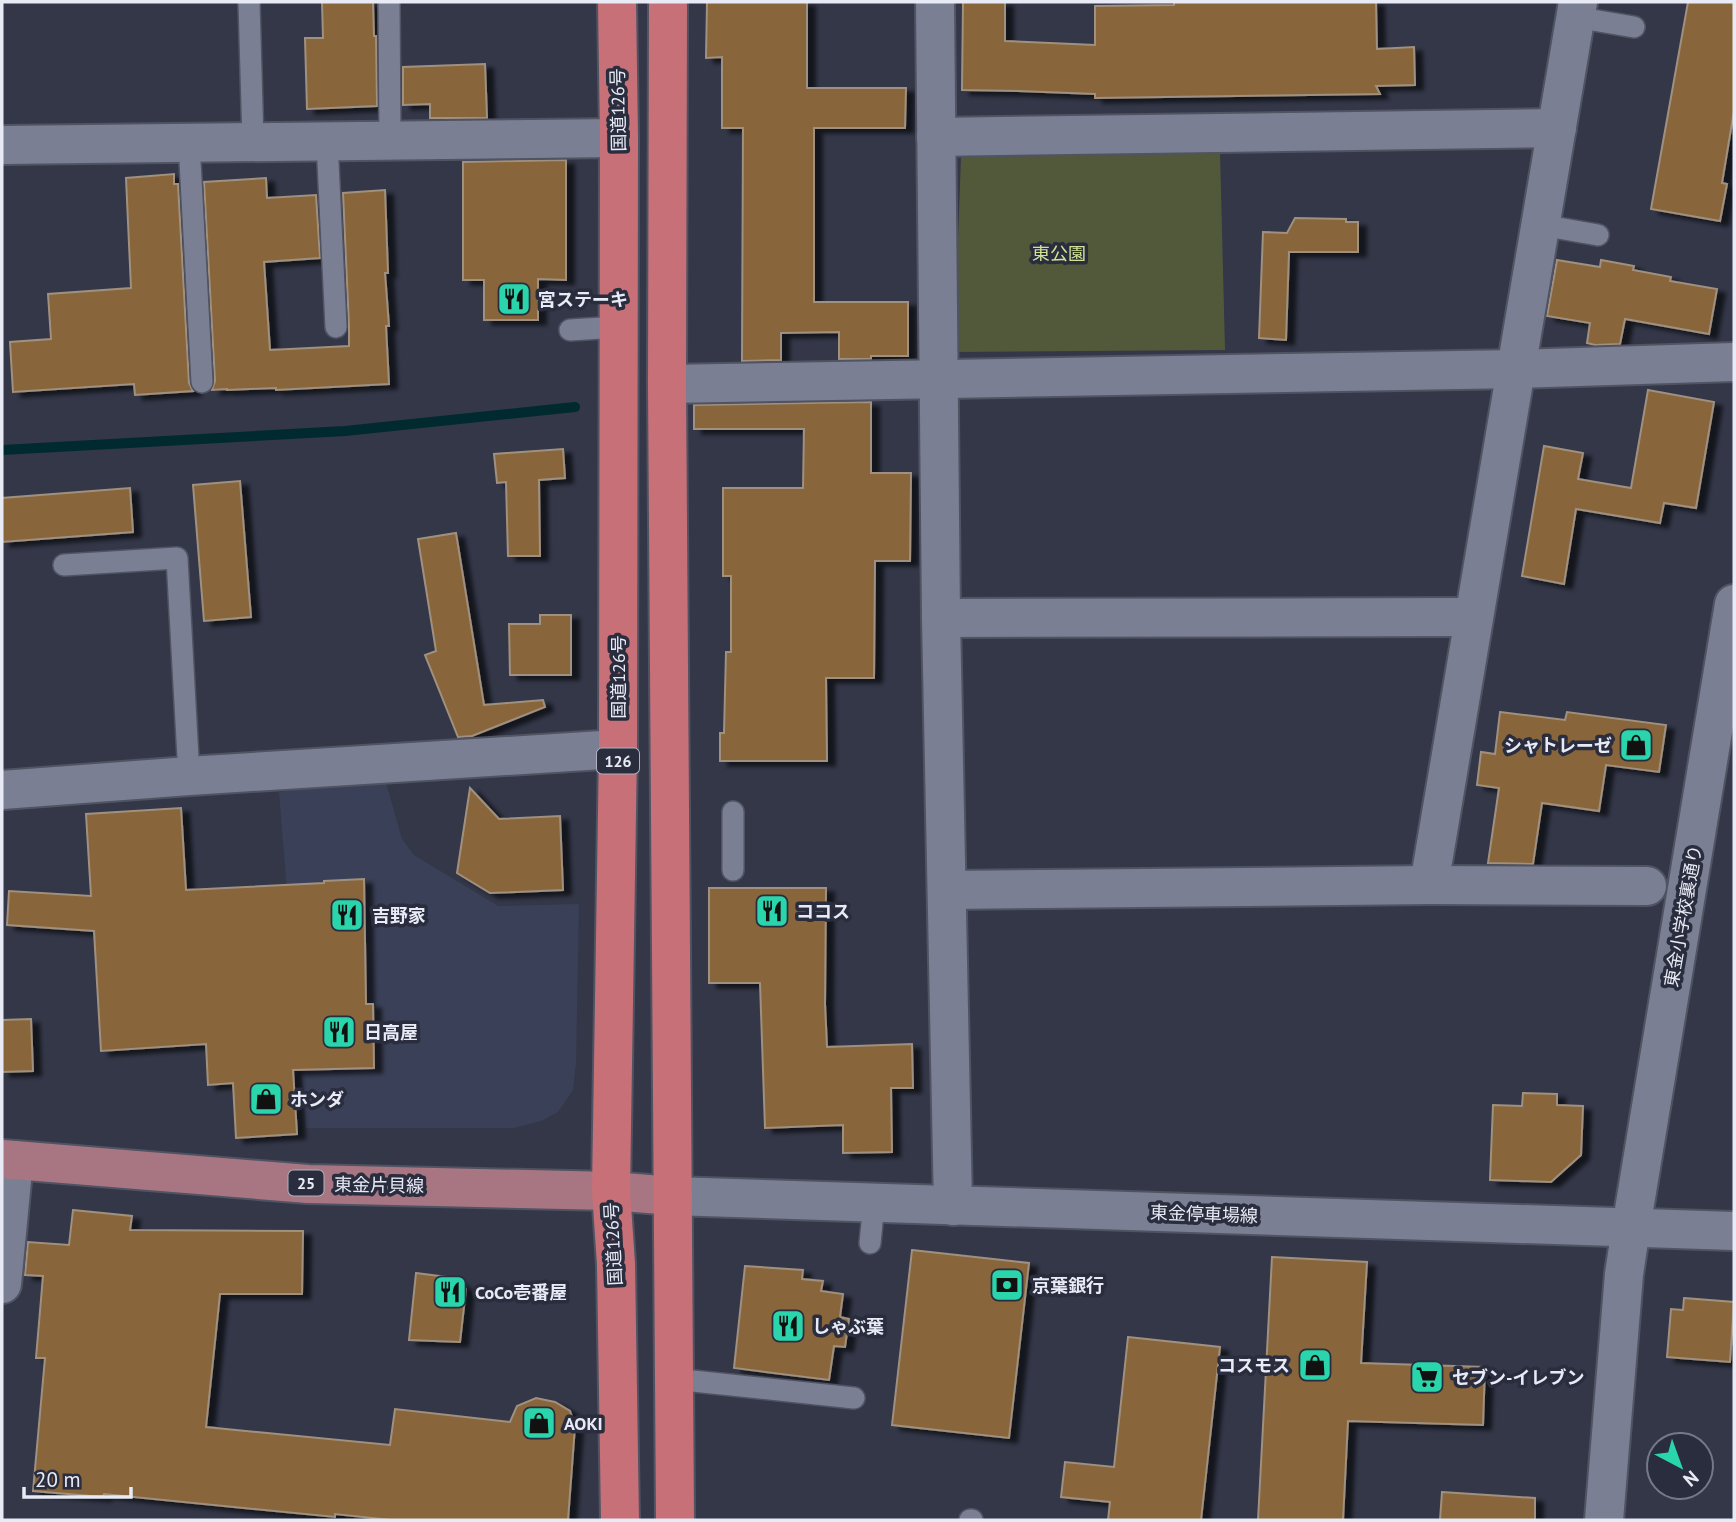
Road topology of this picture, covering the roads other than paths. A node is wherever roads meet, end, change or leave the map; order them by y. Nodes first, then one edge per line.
1 (249, 2) edge
2 (389, 2) edge
3 (617, 2) edge
4 (668, 2) edge
5 (935, 2) edge
6 (1577, 9) edge
7 (1634, 27) dead end
8 (1557, 128) junction
9 (936, 137) junction
10 (619, 138) junction
11 (390, 141) junction
12 (253, 142) junction
13 (327, 142) junction
14 (190, 143) junction
15 (2, 145) edge
16 (1541, 225) junction
17 (1598, 235) dead end
18 (335, 327) dead end
19 (619, 327) junction
20 (570, 330) dead end
21 (1734, 362) edge
22 (1517, 369) junction
23 (938, 379) junction
24 (202, 382) dead end
25 (667, 384) junction
26 (64, 565) dead end
27 (1734, 604) edge
28 (1474, 617) junction
29 (941, 618) junction
30 (618, 749) junction
31 (189, 776) junction
32 (2, 790) edge
33 (733, 812) dead end
34 (733, 870) dead end
35 (1429, 886) junction
36 (1647, 886) dead end
37 (947, 890) junction
38 (8, 1160) edge
39 (611, 1191) junction
40 (673, 1196) junction
41 (874, 1203) junction
42 (953, 1206) junction
43 (1631, 1228) junction
44 (1734, 1230) edge
45 (870, 1243) dead end
46 (2, 1284) edge
47 (674, 1380) junction
48 (854, 1398) dead end
49 (620, 1520) edge
50 (675, 1520) edge
51 (1604, 1520) edge

1 - 12 lane
2 - 11 lane
3 - 10 highway, 国道126号 / 126
4 - 25 highway
5 - 9 street
6 - 7 lane
6 - 8 street
8 - 9 street
8 - 16 street
9 - 23 street
10 - 11 street
10 - 19 highway, 国道126号 / 126
11 - 13 street
12 - 13 street
12 - 14 street
13 - 18 lane
14 - 15 street
14 - 24 lane
16 - 17 lane
16 - 22 street
19 - 20 lane
19 - 30 highway, 国道126号 / 126
21 - 22 street
22 - 23 street
22 - 28 street
23 - 25 street
23 - 29 street
25 - 40 highway
26 - 31 lane
27 - 43 street, 東金小学校裏通り
28 - 29 street
28 - 35 street
29 - 37 street
30 - 31 street
30 - 39 highway, 国道126号 / 126
31 - 32 street
33 - 34 lane
35 - 36 street
35 - 37 street
37 - 42 street
38 - 39 main road, 東金片貝線 / 25
38 - 46 street
39 - 40 main road, 東金片貝線 / 25
39 - 49 highway, 国道126号 / 126
40 - 41 street, 東金停車場線
40 - 47 highway
41 - 42 street, 東金停車場線
41 - 45 lane
42 - 43 street, 東金停車場線
43 - 44 street, 東金停車場線
43 - 51 street, 東金小学校裏通り
47 - 48 lane
47 - 50 highway

